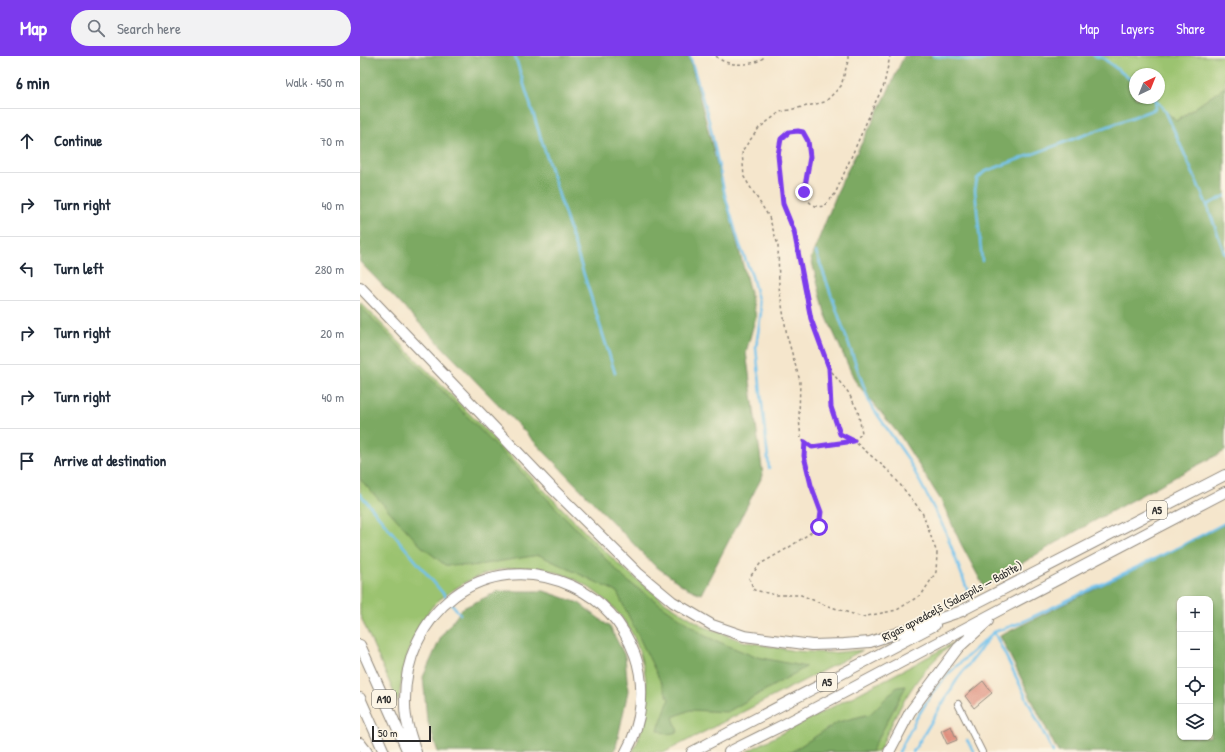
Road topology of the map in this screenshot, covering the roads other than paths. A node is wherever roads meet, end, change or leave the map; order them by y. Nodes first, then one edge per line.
1 (360, 287) edge
2 (1225, 475) edge
3 (1225, 492) edge
4 (1007, 606) junction
5 (962, 611) junction
6 (360, 645) edge
7 (360, 698) edge
8 (958, 704) dead end
9 (360, 743) edge
10 (367, 752) edge
11 (384, 752) edge
12 (408, 752) edge
13 (416, 752) edge
14 (626, 752) edge
15 (692, 752) edge
16 (729, 752) edge
17 (889, 752) edge
18 (982, 752) edge

1 - 5 highway
2 - 5 highway, Rīgas apvedceļš (Salaspils — Babīte) / A5
3 - 4 highway, A5
4 - 16 highway, A5
4 - 17 highway
5 - 15 highway, Rīgas apvedceļš (Salaspils — Babīte) / A5
6 - 12 highway, A10
7 - 11 highway, A10
8 - 18 street
9 - 10 highway
13 - 14 highway

